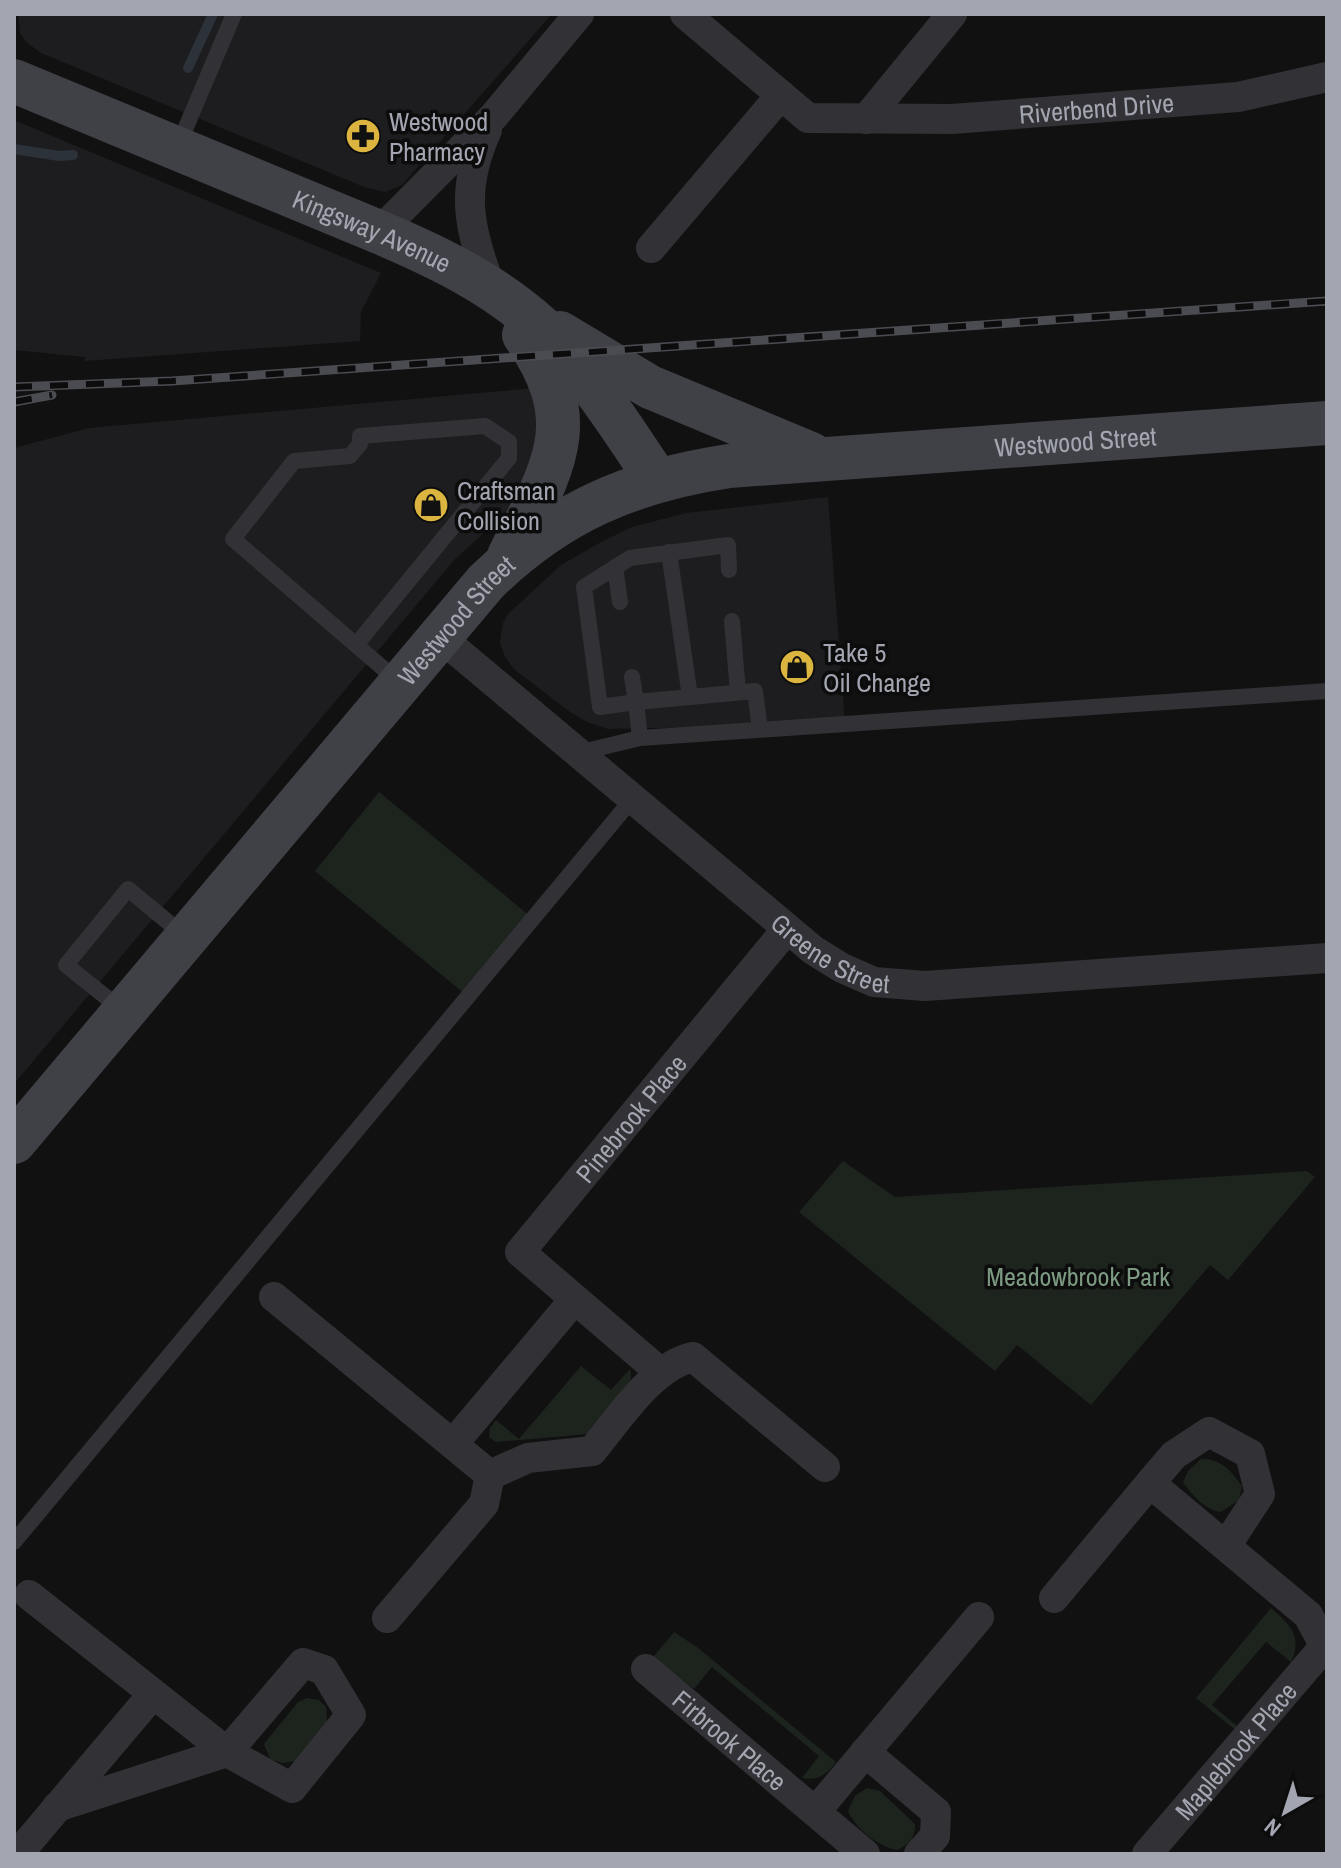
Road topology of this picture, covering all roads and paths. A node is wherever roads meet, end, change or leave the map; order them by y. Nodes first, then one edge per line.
1 (234, 14) edge
2 (579, 14) edge
3 (685, 14) edge
4 (952, 14) edge
5 (1327, 77) edge
6 (14, 81) edge
7 (781, 95) junction
8 (493, 117) junction
9 (866, 119) junction
10 (177, 148) junction
11 (379, 232) junction
12 (651, 248) dead end
13 (492, 289) junction
14 (1327, 423) edge
15 (821, 458) junction
16 (657, 480) junction
17 (669, 552) junction
18 (506, 563) junction
19 (615, 567) junction
20 (729, 570) dead end
21 (620, 602) dead end
22 (732, 621) dead end
23 (439, 636) junction
24 (356, 645) junction
25 (632, 677) dead end
26 (400, 683) junction
27 (1327, 691) edge
28 (738, 692) junction
29 (690, 697) junction
30 (636, 702) junction
31 (760, 729) junction
32 (640, 738) junction
33 (578, 753) junction
34 (634, 797) junction
35 (787, 929) junction
36 (187, 937) junction
37 (1327, 958) edge
38 (123, 1012) junction
39 (19, 1125) edge
40 (274, 1297) dead end
41 (574, 1300) junction
42 (660, 1372) junction
43 (453, 1444) junction
44 (825, 1467) dead end
45 (490, 1475) junction
46 (1150, 1483) junction
47 (14, 1542) edge
48 (1226, 1546) junction
49 (29, 1595) dead end
50 (1054, 1598) dead end
51 (979, 1617) dead end
52 (387, 1618) dead end
53 (1325, 1649) edge
54 (646, 1669) dead end
55 (153, 1694) junction
56 (865, 1752) junction
57 (57, 1807) junction
58 (816, 1811) junction
59 (18, 1854) edge
60 (865, 1854) edge
61 (919, 1854) edge
62 (1147, 1854) edge

1 - 10 lane
2 - 8 street
3 - 7 street, Riverbend Drive
4 - 9 street
5 - 9 street, Riverbend Drive
6 - 10 main road, Kingsway Avenue
7 - 9 street, Riverbend Drive
7 - 12 street
8 - 11 street
8 - 13 street
10 - 11 main road, Kingsway Avenue
11 - 13 main road, Kingsway Avenue
13 - 15 main road
13 - 16 main road, Kingsway Avenue
13 - 18 main road
14 - 15 main road, Westwood Street
15 - 16 main road, Westwood Street
16 - 18 main road, Westwood Street
17 - 19 lane
17 - 20 lane
17 - 29 lane
18 - 23 main road, Westwood Street
19 - 21 lane
19 - 30 lane
22 - 28 lane
23 - 26 main road, Westwood Street
23 - 33 street, Greene Street
24 - 24 lane
24 - 26 lane
25 - 30 lane
26 - 36 main road, Westwood Street
27 - 31 lane
28 - 29 lane
28 - 31 lane
29 - 30 lane
30 - 32 lane
31 - 32 lane
32 - 33 lane
33 - 34 street, Greene Street
34 - 35 street, Greene Street
34 - 47 lane
35 - 37 street, Greene Street
35 - 41 street, Pinebrook Place
36 - 38 main road, Westwood Street
36 - 38 lane
38 - 39 main road, Westwood Street
40 - 43 street
41 - 42 street, Pinebrook Place
41 - 43 street
42 - 44 street
42 - 45 street
43 - 45 street
45 - 52 street
46 - 48 street, Maplebrook Place
46 - 48 street
46 - 50 street
48 - 53 street, Maplebrook Place
49 - 55 street
51 - 56 street
53 - 62 street, Maplebrook Place
54 - 58 street, Firbrook Place
55 - 57 street
55 - 57 street
56 - 58 street
56 - 61 street
57 - 59 street
58 - 60 street, Firbrook Place

